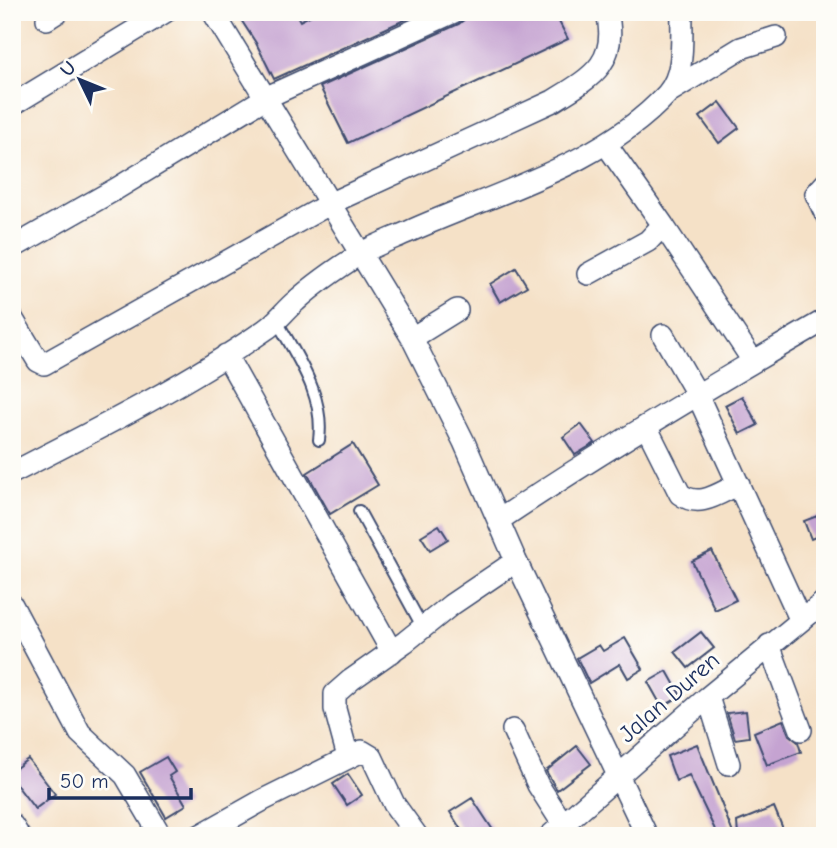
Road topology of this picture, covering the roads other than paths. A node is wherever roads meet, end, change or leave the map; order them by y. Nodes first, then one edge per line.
1 (164, 12) edge
2 (214, 12) edge
3 (454, 12) edge
4 (607, 12) edge
5 (682, 12) edge
6 (776, 37) dead end
7 (669, 92) junction
8 (267, 97) junction
9 (12, 105) edge
10 (609, 149) junction
11 (825, 184) edge
12 (331, 203) junction
13 (825, 212) edge
14 (663, 225) junction
15 (12, 248) edge
16 (361, 253) junction
17 (588, 274) dead end
18 (457, 310) dead end
19 (12, 317) edge
20 (825, 320) edge
21 (277, 321) junction
22 (663, 335) dead end
23 (412, 338) junction
24 (226, 355) junction
25 (754, 361) junction
26 (697, 394) junction
27 (646, 426) junction
28 (319, 440) dead end
29 (12, 473) edge
30 (739, 484) junction
31 (359, 511) dead end
32 (499, 520) junction
33 (516, 561) junction
34 (825, 600) edge
35 (12, 605) edge
36 (800, 619) junction
37 (423, 628) junction
38 (769, 645) junction
39 (393, 652) junction
40 (708, 697) junction
41 (513, 730) dead end
42 (801, 730) dead end
43 (348, 757) junction
44 (729, 764) dead end
45 (619, 774) junction
46 (12, 825) edge
47 (556, 830) edge
48 (19, 836) edge
49 (161, 836) edge
50 (199, 836) edge
51 (417, 836) edge
52 (647, 836) edge

1 - 9 street
2 - 8 street
3 - 8 street
4 - 12 street
5 - 7 street
6 - 7 street
7 - 10 street
8 - 12 street
8 - 15 street
10 - 14 street
10 - 16 street
11 - 13 street
12 - 16 street
12 - 19 street
14 - 17 street
14 - 25 street
16 - 21 street
16 - 23 street
18 - 23 street
20 - 25 street
21 - 24 street
21 - 28 lane
22 - 26 street
23 - 32 street
24 - 29 street
24 - 39 street
25 - 26 street
26 - 27 street
26 - 30 street
27 - 30 street
27 - 32 street
30 - 36 street
31 - 37 lane
32 - 33 street
33 - 37 street
33 - 45 street
34 - 36 street, Jalan Duren
35 - 49 street
36 - 38 street, Jalan Duren
37 - 39 street
38 - 40 street, Jalan Duren
38 - 42 street
39 - 43 street
40 - 44 street
40 - 45 street, Jalan Duren
41 - 47 street
43 - 50 street
43 - 51 street
45 - 47 street, Jalan Duren
45 - 52 street
46 - 48 street

